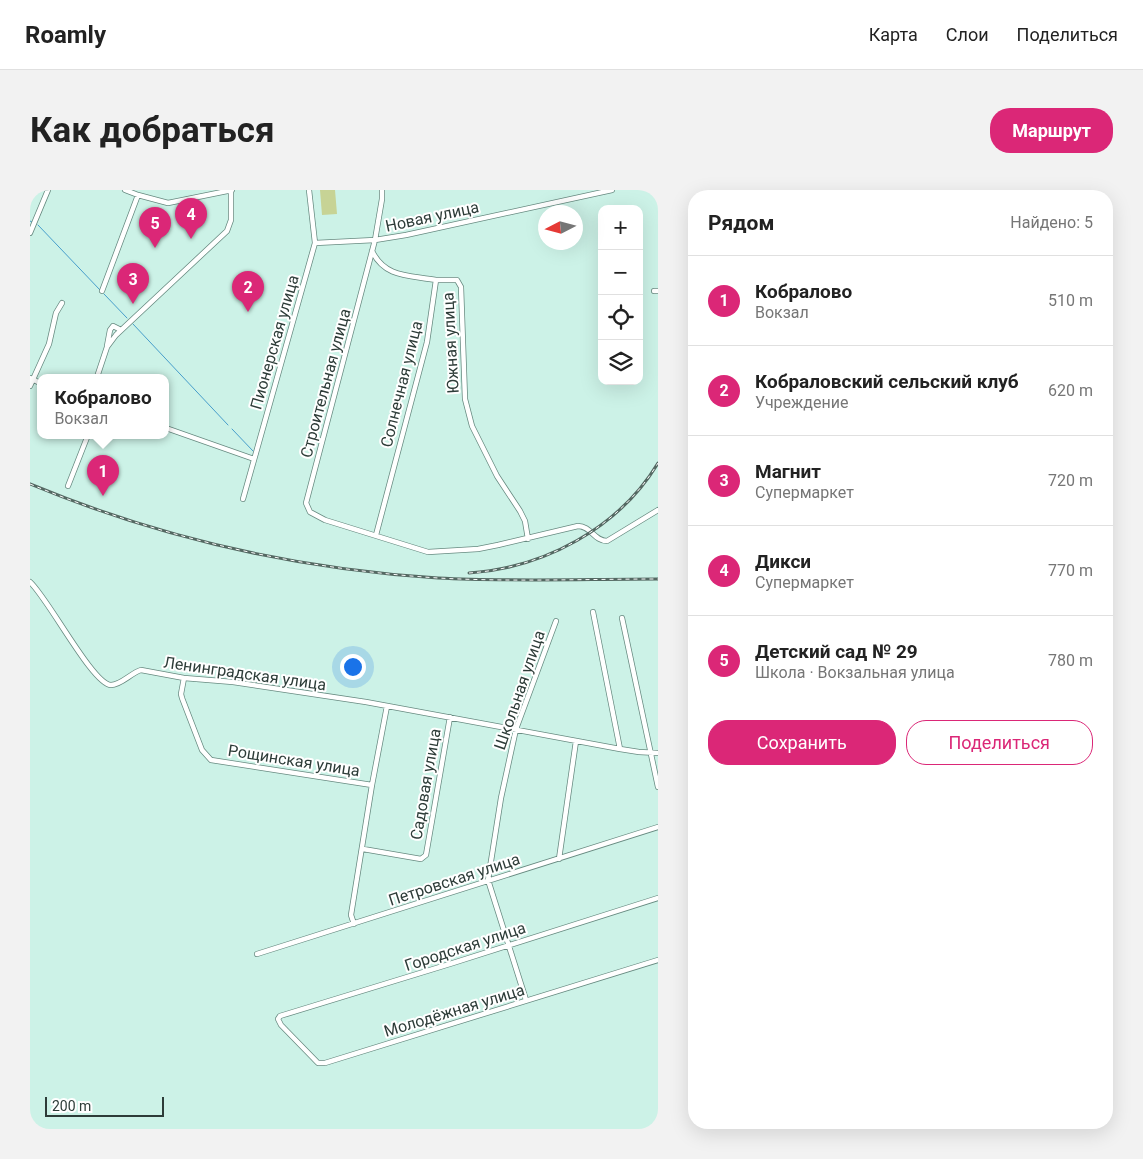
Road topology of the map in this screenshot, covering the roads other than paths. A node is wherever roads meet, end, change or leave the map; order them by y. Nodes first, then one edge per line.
1 (48, 190) edge
2 (125, 190) edge
3 (232, 190) edge
4 (309, 190) edge
5 (382, 190) edge
6 (612, 190) edge
7 (138, 196) junction
8 (30, 233) edge
9 (375, 240) junction
10 (315, 243) junction
11 (372, 251) junction
12 (436, 280) junction
13 (102, 292) dead end
14 (62, 303) dead end
15 (121, 330) junction
16 (106, 347) junction
17 (98, 374) edge
18 (32, 379) edge
19 (30, 386) edge
20 (169, 429) edge
21 (86, 439) edge
22 (254, 459) junction
23 (68, 486) dead end
24 (243, 499) dead end
25 (658, 510) edge
26 (376, 535) junction
27 (528, 539) junction
28 (30, 582) edge
29 (593, 612) dead end
30 (622, 618) dead end
31 (556, 621) dead end
32 (184, 678) junction
33 (387, 706) junction
34 (450, 716) junction
35 (516, 729) junction
36 (576, 741) junction
37 (620, 749) junction
38 (658, 752) edge
39 (651, 753) junction
40 (372, 785) junction
41 (658, 787) edge
42 (658, 826) edge
43 (363, 849) junction
44 (558, 859) junction
45 (488, 880) junction
46 (658, 898) edge
47 (354, 924) junction
48 (508, 945) junction
49 (258, 954) dead end
50 (658, 960) edge
51 (526, 1000) junction
52 (280, 1016) joint

1 - 8 street
2 - 7 street
3 - 7 street
3 - 15 street
4 - 10 street, Пионерская улица
5 - 9 street, Строительная улица
6 - 9 street, Новая улица
7 - 13 street
9 - 10 street, Новая улица
9 - 11 street, Строительная улица
10 - 22 street, Пионерская улица
11 - 12 street
11 - 26 street, Строительная улица
12 - 26 street, Солнечная улица
12 - 27 street, Южная улица
14 - 18 street
15 - 16 street
15 - 16 street
16 - 17 street
18 - 19 street
20 - 22 street
21 - 23 street
22 - 24 street, Пионерская улица
25 - 27 street
26 - 27 street
28 - 32 street, Ленинградская улица
29 - 37 street
30 - 39 street
31 - 35 street, Школьная улица
32 - 33 street, Ленинградская улица
32 - 40 street, Рощинская улица
33 - 34 street, Ленинградская улица
33 - 40 street
34 - 35 street, Ленинградская улица
34 - 43 street, Садовая улица
35 - 36 street, Ленинградская улица
35 - 45 street, Школьная улица
36 - 37 street, Ленинградская улица
36 - 44 street
37 - 39 street, Ленинградская улица
38 - 39 street, Ленинградская улица
39 - 41 street
40 - 43 street
42 - 44 street, Петровская улица
43 - 47 street
44 - 45 street, Петровская улица
45 - 47 street, Петровская улица
45 - 48 street, Школьная улица
46 - 48 street, Городская улица
47 - 49 street, Петровская улица
48 - 51 street, Школьная улица
48 - 52 street, Городская улица
50 - 51 street, Молодёжная улица
51 - 52 street, Молодёжная улица

